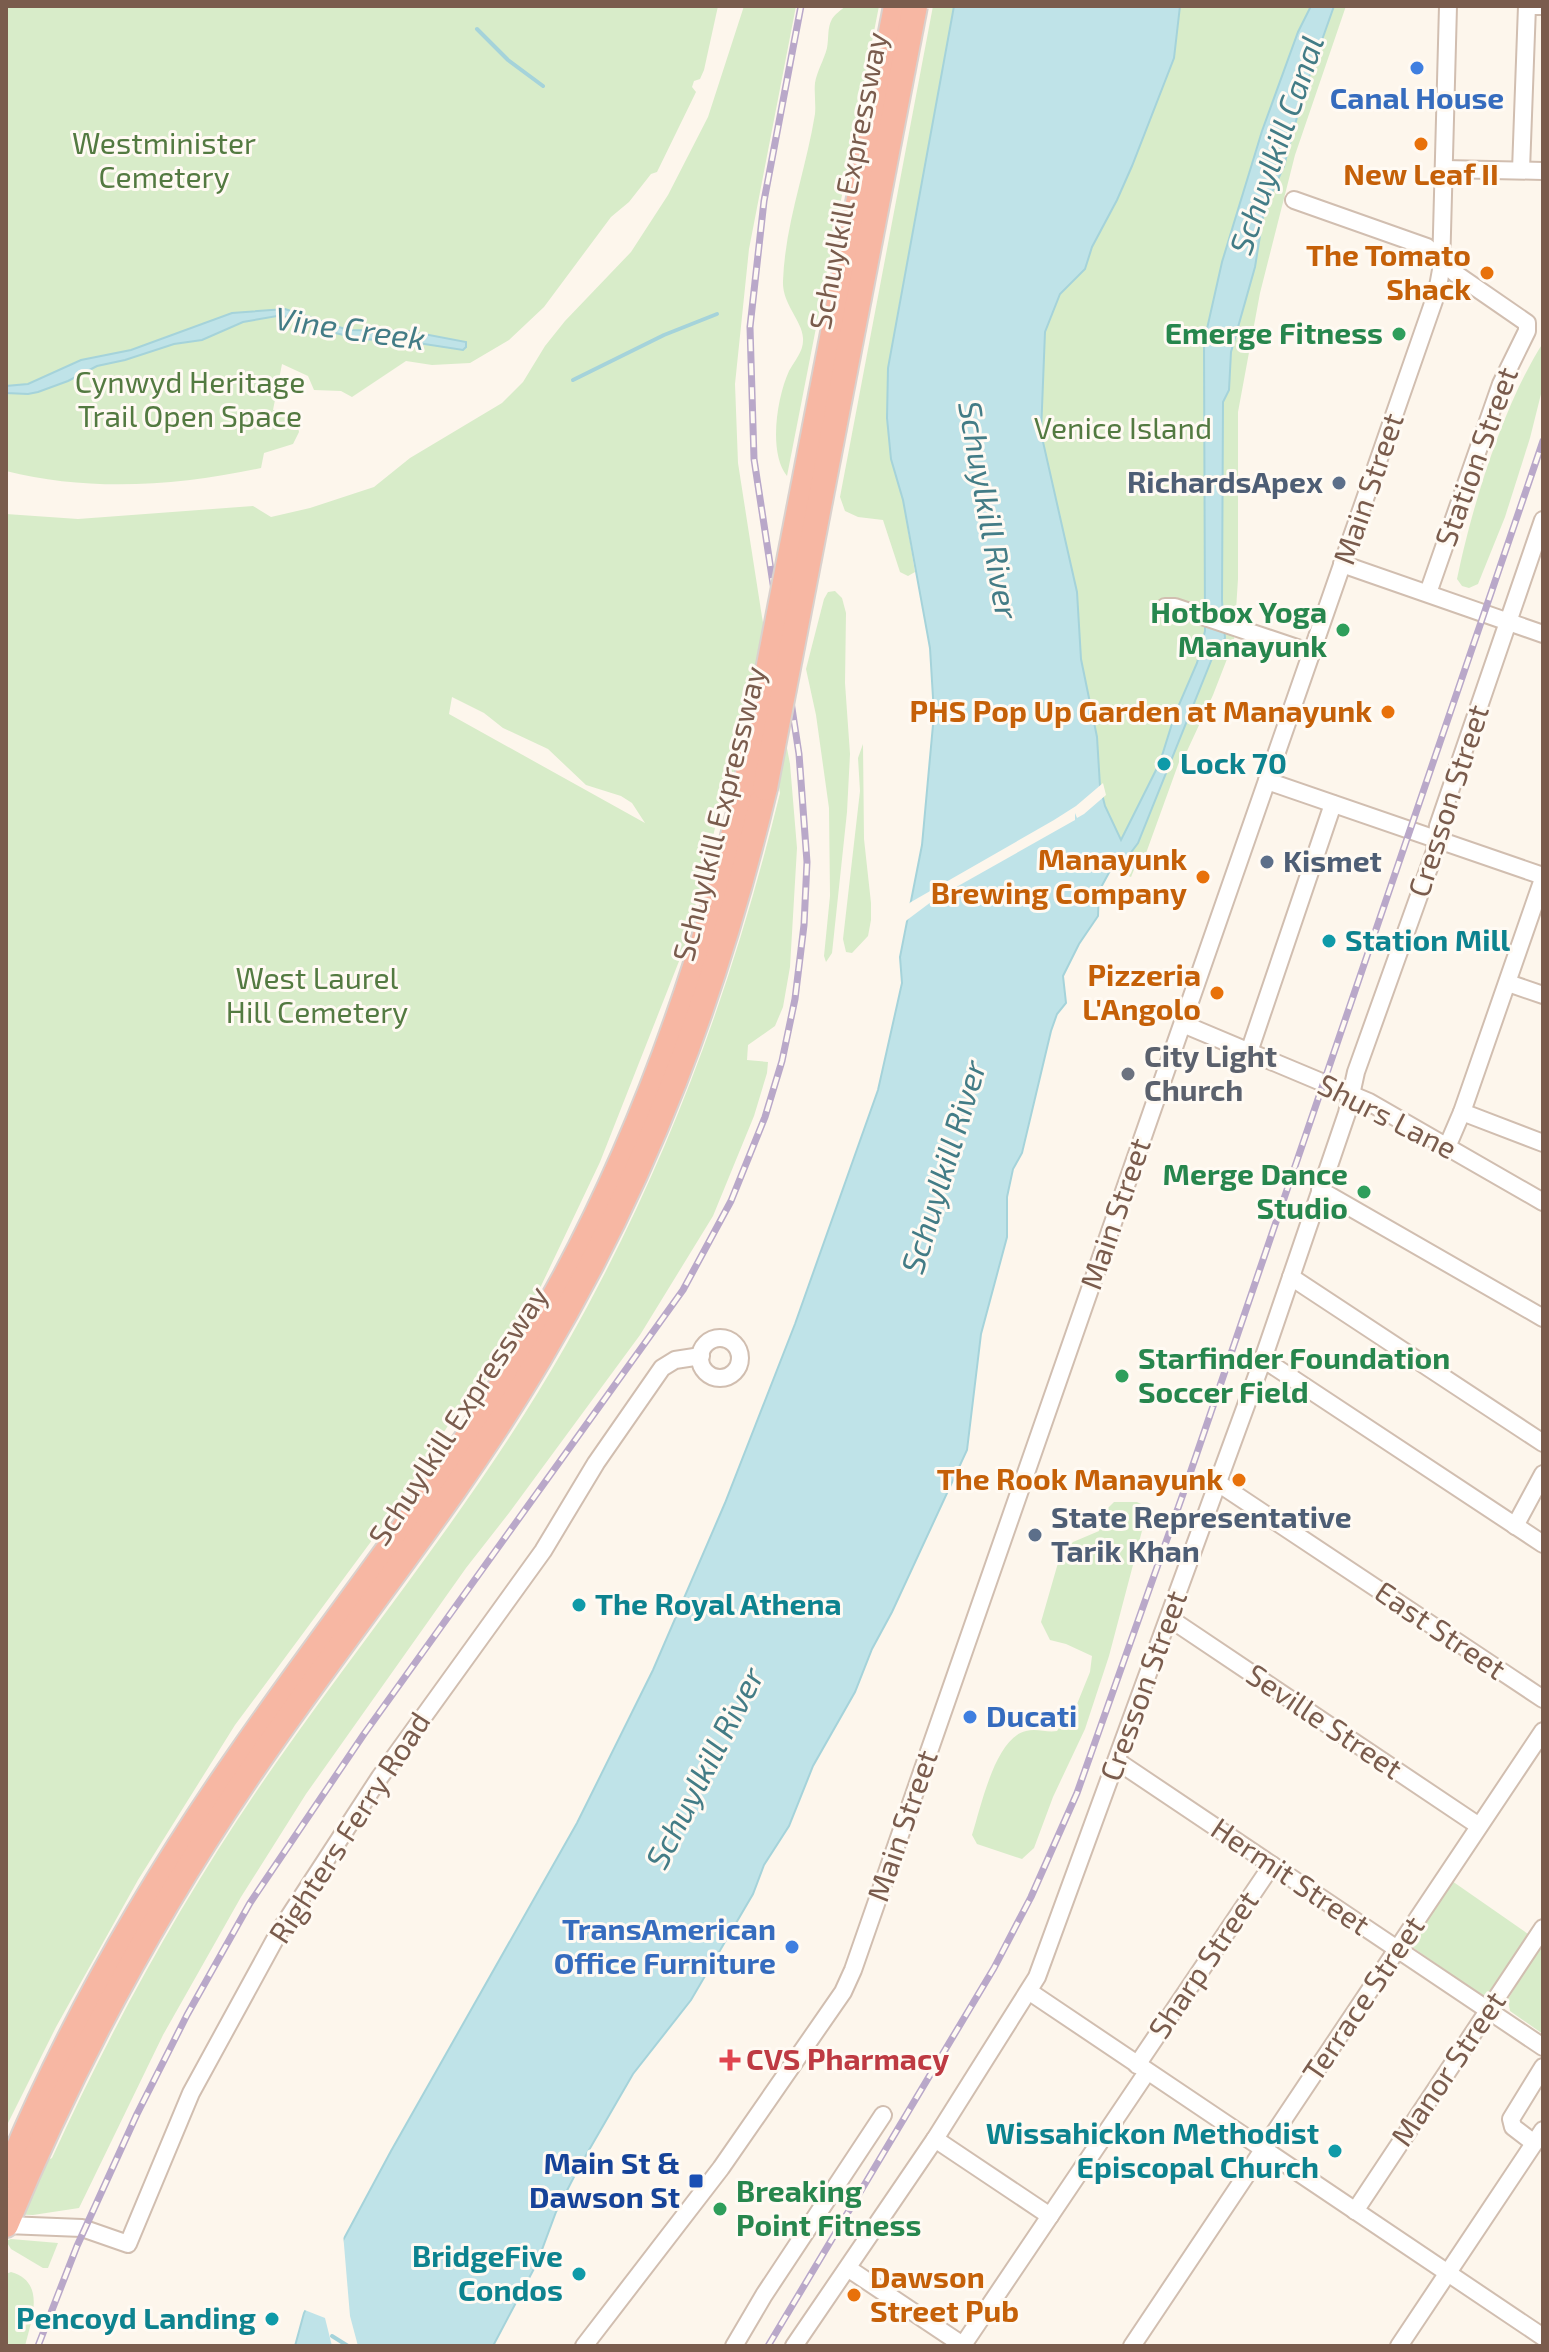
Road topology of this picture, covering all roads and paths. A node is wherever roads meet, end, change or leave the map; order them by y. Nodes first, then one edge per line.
1 (896, 6) edge
2 (915, 6) edge
3 (1448, 6) edge
4 (1529, 6) edge
5 (1543, 6) edge
6 (1444, 169) junction
7 (1521, 170) junction
8 (1543, 171) edge
9 (1294, 200) dead end
10 (1441, 259) junction
11 (1543, 520) edge
12 (1342, 564) junction
13 (1428, 593) junction
14 (1165, 607) dead end
15 (1508, 622) junction
16 (1543, 634) edge
17 (1312, 653) junction
18 (1267, 781) junction
19 (755, 786) junction
20 (1333, 804) junction
21 (1437, 840) junction
22 (1543, 878) edge
23 (1508, 983) junction
24 (1543, 995) edge
25 (1183, 1024) junction
26 (1249, 1052) junction
27 (1350, 1093) junction
28 (1462, 1112) junction
29 (1543, 1143) edge
30 (1447, 1147) junction
31 (1320, 1190) junction
32 (1543, 1202) edge
33 (1291, 1277) junction
34 (1543, 1318) edge
35 (701, 1356) dead end
36 (1263, 1359) junction
37 (1543, 1443) edge
38 (1543, 1474) edge
39 (1218, 1483) junction
40 (1515, 1526) junction
41 (1543, 1544) edge
42 (1169, 1618) junction
43 (1543, 1699) edge
44 (1543, 1731) edge
45 (1117, 1761) junction
46 (1479, 1826) junction
47 (1272, 1865) junction
48 (1543, 1928) edge
49 (1397, 1949) junction
50 (1030, 1992) junction
51 (1489, 2010) junction
52 (1543, 2047) edge
53 (1543, 2067) edge
54 (1142, 2068) junction
55 (883, 2115) dead end
56 (1539, 2137) edge
57 (935, 2139) junction
58 (28, 2148) junction
59 (1263, 2149) junction
60 (6, 2177) edge
61 (1355, 2211) junction
62 (1050, 2216) junction
63 (6, 2225) edge
64 (849, 2269) junction
65 (1448, 2273) junction
66 (1543, 2337) edge
67 (584, 2346) edge
68 (734, 2346) edge
69 (794, 2346) edge
70 (963, 2346) edge
71 (1132, 2346) edge
72 (1399, 2346) edge

1 - 19 highway, Schuylkill Expressway, bridge
2 - 19 highway, Schuylkill Expressway, bridge
3 - 6 street, Main Street
4 - 5 street
4 - 7 street
6 - 7 street
6 - 10 street, Main Street
7 - 8 street
9 - 10 street
10 - 12 street, Main Street
10 - 13 street, Station Street
11 - 15 street, Cresson Street
12 - 13 street
12 - 17 street, Main Street
13 - 15 street
14 - 17 street
15 - 16 street
15 - 21 street, Cresson Street
17 - 18 street, Main Street
18 - 20 street
18 - 25 street, Main Street
19 - 58 highway, Schuylkill Expressway
20 - 21 street
20 - 26 street
21 - 22 street
21 - 27 street, Cresson Street
22 - 23 street
23 - 24 street
23 - 28 street
25 - 26 street, Shurs Lane
25 - 67 street, Main Street
26 - 27 street, Shurs Lane
27 - 30 street, Shurs Lane
27 - 31 street, Cresson Street
28 - 29 street
28 - 30 street
30 - 32 street, Shurs Lane
31 - 33 street, Cresson Street
31 - 34 street
33 - 36 street, Cresson Street
33 - 37 street
35 - 63 street, Righters Ferry Road
36 - 39 street, Cresson Street
36 - 40 street
38 - 40 street
39 - 42 street, Cresson Street
39 - 43 street, East Street
40 - 41 street
42 - 45 street, Cresson Street
42 - 46 street, Seville Street
44 - 46 street, Terrace Street
45 - 47 street, Hermit Street
45 - 50 street, Cresson Street
46 - 49 street, Terrace Street
47 - 49 street, Hermit Street
47 - 54 street, Sharp Street
48 - 51 street, Manor Street
49 - 51 street, Hermit Street
49 - 59 street, Terrace Street
50 - 54 street
50 - 57 street, Cresson Street
51 - 52 street, Hermit Street
51 - 61 street, Manor Street
53 - 56 street
54 - 59 street
54 - 62 street, Sharp Street
55 - 68 street
56 - 65 street
57 - 62 street
57 - 64 street, Cresson Street
58 - 60 highway, Schuylkill Expressway
58 - 63 highway, Schuylkill Expressway
59 - 61 street
59 - 71 street, Terrace Street
61 - 65 street
62 - 70 street, Sharp Street
64 - 69 street, Cresson Street
64 - 70 street
65 - 66 street
65 - 72 street

